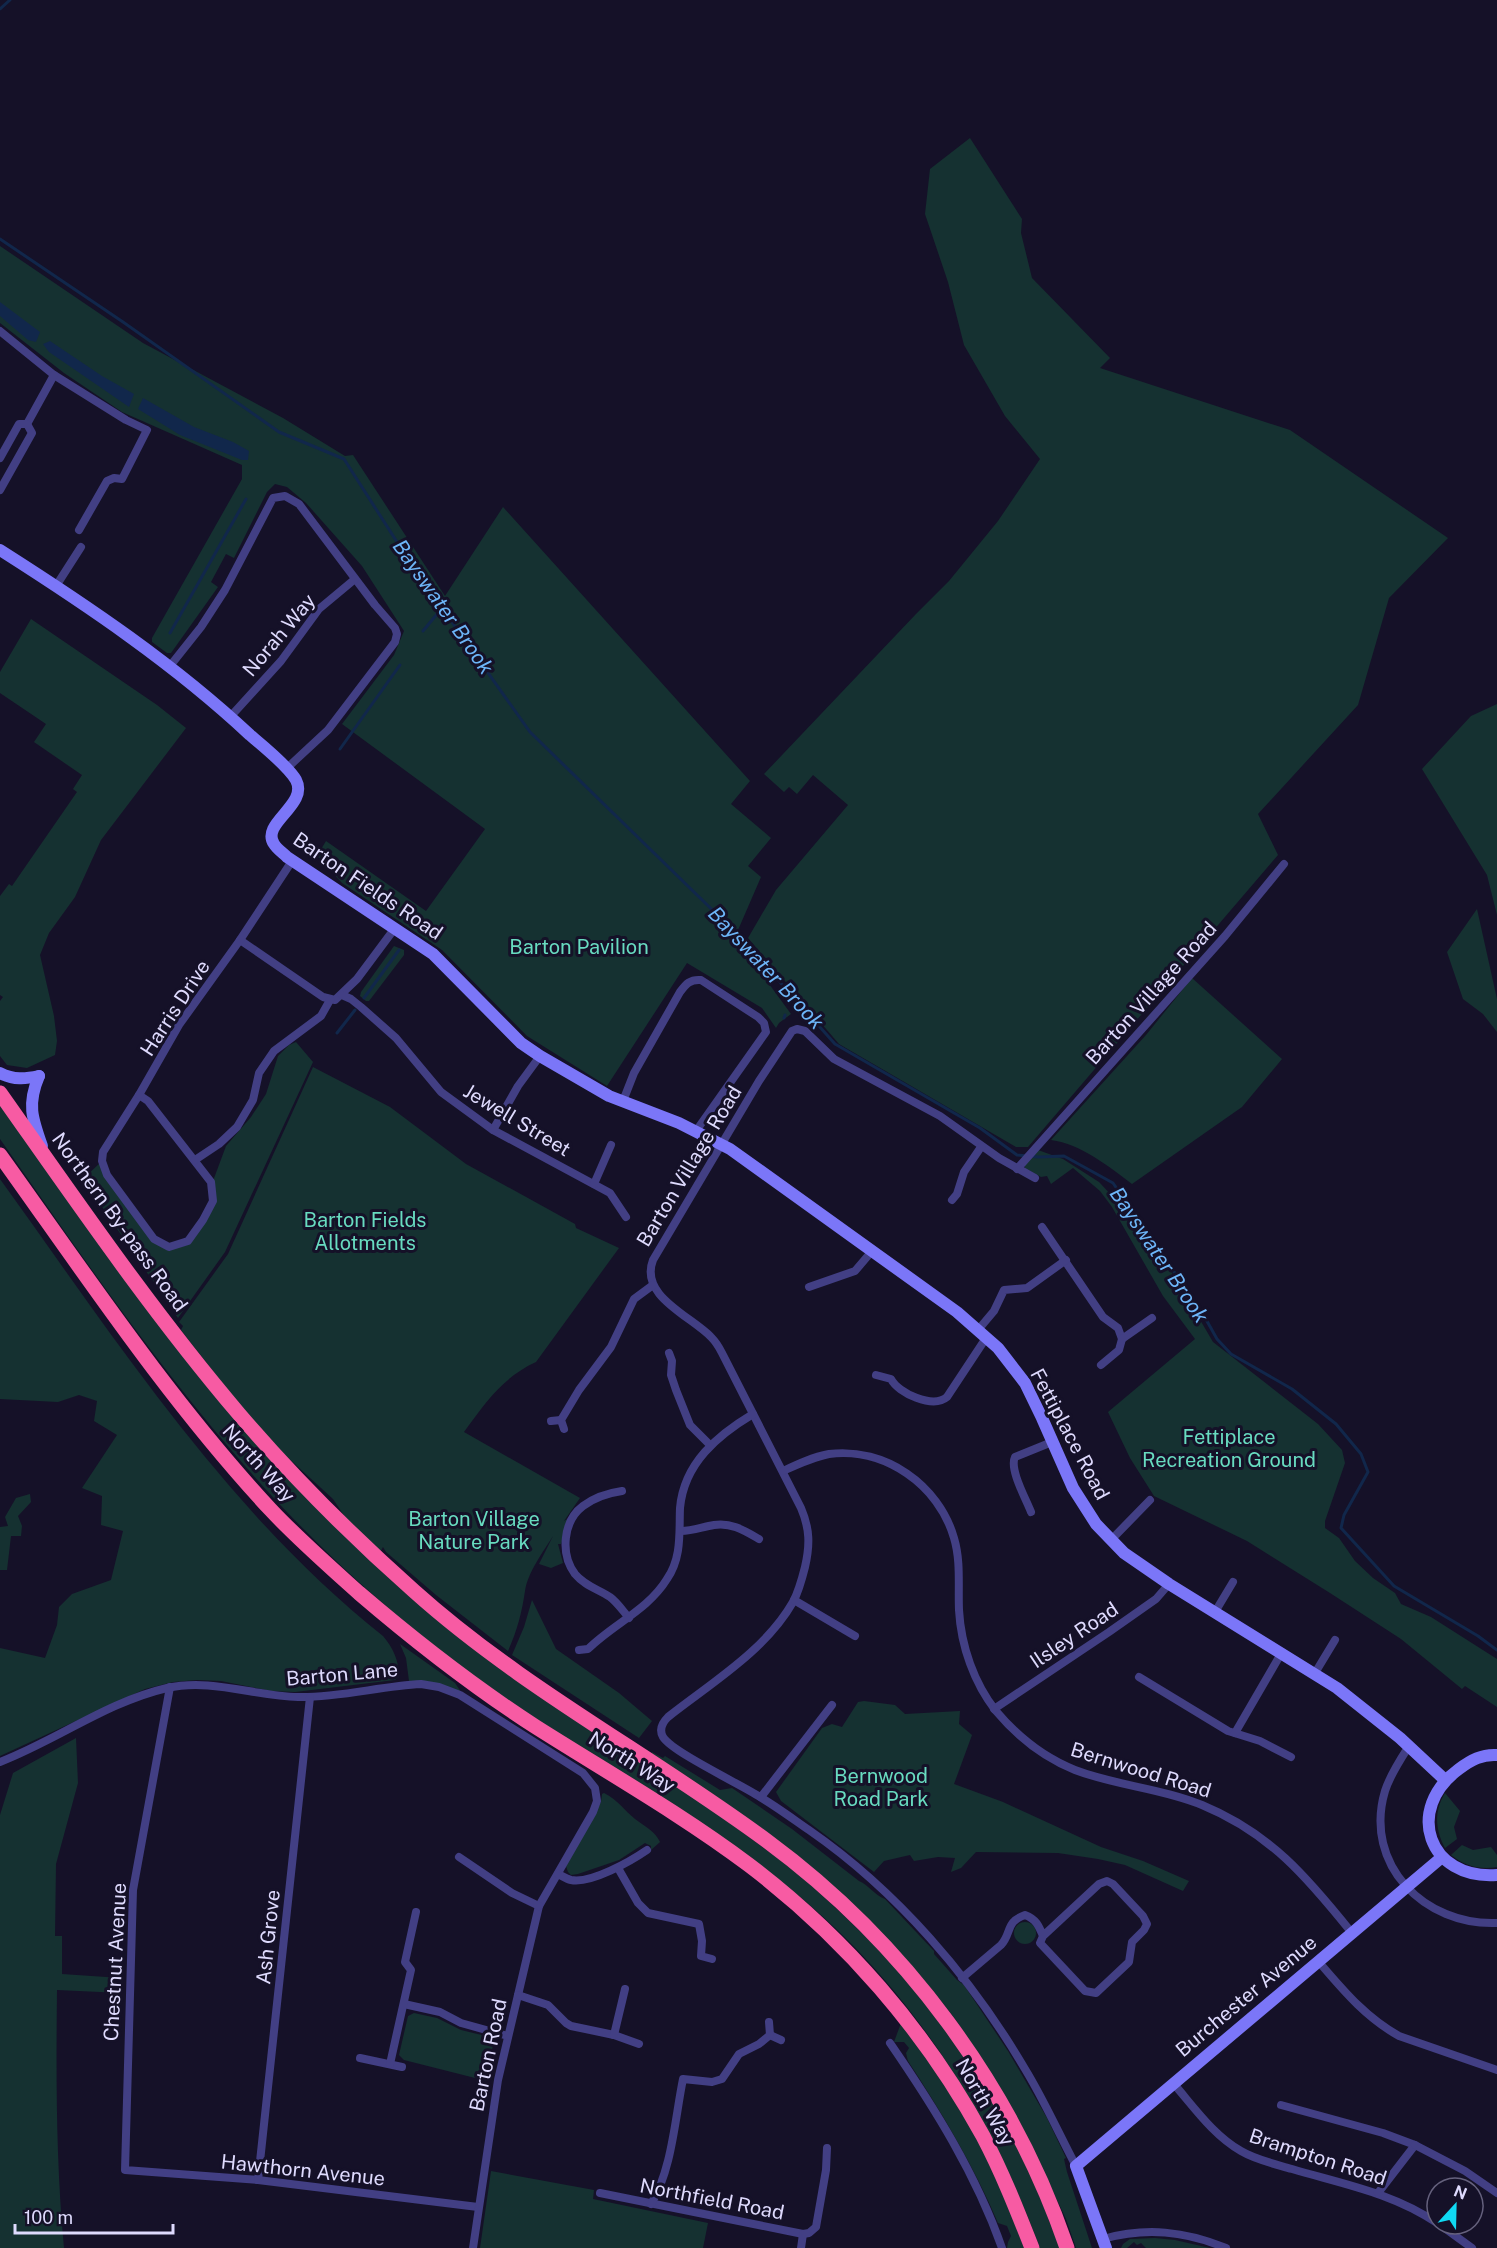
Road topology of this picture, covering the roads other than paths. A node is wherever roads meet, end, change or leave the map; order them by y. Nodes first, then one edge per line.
1 (0, 331) edge
2 (54, 375) junction
3 (27, 424) junction
4 (0, 458) edge
5 (0, 490) edge
6 (79, 530) dead end
7 (81, 547) dead end
8 (0, 550) edge
9 (355, 579) junction
10 (56, 586) junction
11 (170, 666) junction
12 (231, 716) junction
13 (286, 769) junction
14 (292, 861) junction
15 (1284, 864) dead end
16 (395, 928) junction
17 (240, 940) junction
18 (342, 995) junction
19 (330, 1000) junction
20 (540, 1056) junction
21 (0, 1073) edge
22 (0, 1093) edge
23 (138, 1095) junction
24 (623, 1101) junction
25 (493, 1130) junction
26 (696, 1131) junction
27 (721, 1144) junction
28 (611, 1145) dead end
29 (981, 1147) junction
30 (0, 1155) edge
31 (46, 1158) junction
32 (195, 1160) junction
33 (1020, 1165) junction
34 (1035, 1178) dead end
35 (594, 1184) junction
36 (958, 1197) dead end
37 (626, 1217) dead end
38 (1042, 1227) dead end
39 (872, 1251) junction
40 (1066, 1260) junction
41 (653, 1285) junction
42 (809, 1287) dead end
43 (1152, 1318) dead end
44 (982, 1334) junction
45 (1122, 1339) junction
46 (669, 1353) dead end
47 (1101, 1365) dead end
48 (876, 1375) dead end
49 (208, 1376) joint
50 (753, 1414) junction
51 (561, 1420) junction
52 (551, 1421) dead end
53 (564, 1430) dead end
54 (1052, 1442) junction
55 (710, 1444) junction
56 (783, 1471) junction
57 (622, 1491) dead end
58 (1150, 1500) dead end
59 (1031, 1512) dead end
60 (681, 1531) junction
61 (759, 1539) dead end
62 (1111, 1540) junction
63 (1233, 1582) dead end
64 (1169, 1584) junction
65 (794, 1600) junction
66 (1215, 1612) junction
67 (629, 1617) junction
68 (855, 1636) dead end
69 (1335, 1640) dead end
70 (579, 1650) dead end
71 (1282, 1652) junction
72 (1315, 1673) junction
73 (1139, 1677) dead end
74 (170, 1687) junction
75 (310, 1697) junction
76 (832, 1705) dead end
77 (994, 1709) junction
78 (1235, 1733) junction
79 (1409, 1746) junction
80 (1497, 1755) edge
81 (1291, 1757) dead end
82 (0, 1762) edge
83 (1445, 1780) junction
84 (597, 1794) joint
85 (760, 1797) junction
86 (647, 1850) dead end
87 (459, 1857) dead end
88 (1441, 1858) junction
89 (618, 1868) junction
90 (558, 1874) junction
91 (1497, 1875) edge
92 (1406, 1887) junction
93 (539, 1906) junction
94 (416, 1912) dead end
95 (1497, 1923) edge
96 (1352, 1933) junction
97 (1043, 1936) junction
98 (712, 1959) dead end
99 (1318, 1960) junction
100 (962, 1978) junction
101 (625, 1989) dead end
102 (518, 1995) junction
103 (404, 2004) junction
104 (769, 2022) dead end
105 (508, 2036) junction
106 (614, 2036) junction
107 (770, 2036) junction
108 (781, 2040) dead end
109 (890, 2043) dead end
110 (639, 2044) dead end
111 (360, 2058) dead end
112 (390, 2064) junction
113 (402, 2067) dead end
114 (1497, 2070) edge
115 (1173, 2083) junction
116 (1281, 2105) dead end
117 (1414, 2145) junction
118 (827, 2148) dead end
119 (1076, 2166) junction
120 (125, 2170) joint
121 (258, 2181) junction
122 (600, 2193) dead end
123 (1378, 2193) junction
124 (1497, 2193) edge
125 (651, 2204) junction
126 (478, 2207) junction
127 (1425, 2216) edge
128 (803, 2234) junction
129 (1456, 2236) edge
130 (1104, 2244) edge
131 (473, 2248) edge
132 (801, 2248) edge
133 (1002, 2248) edge
134 (1032, 2248) edge
135 (1067, 2248) edge
136 (1226, 2248) edge
137 (1472, 2248) edge

1 - 2 street
2 - 3 street
2 - 6 street
3 - 4 street
3 - 5 street
7 - 10 street
8 - 10 street, Barton Fields Road
9 - 11 street
9 - 12 street, Norah Way
9 - 13 street
10 - 11 street, Barton Fields Road
11 - 12 street, Barton Fields Road
12 - 13 street, Barton Fields Road
13 - 14 street, Barton Fields Road
14 - 16 street, Barton Fields Road
14 - 17 street, Harris Drive
15 - 33 street, Barton Village Road
16 - 18 street
16 - 20 street, Barton Fields Road
17 - 19 street
17 - 23 street, Harris Drive
18 - 19 street
18 - 25 street, Jewell Street
19 - 32 street
20 - 24 street, Barton Fields Road
20 - 25 street
21 - 31 street
22 - 31 highway, Northern By-pass Road
23 - 32 street
23 - 32 street, Harris Drive
24 - 26 street, Barton Fields Road
24 - 26 street
25 - 35 street, Jewell Street
26 - 27 street, Barton Fields Road
27 - 29 street, Barton Village Road
27 - 39 street, Fettiplace Road
27 - 41 street, Barton Village Road
28 - 35 street
29 - 33 street, Barton Village Road
29 - 36 street
30 - 134 highway, North Way
31 - 49 highway, Northern By-pass Road
33 - 34 street, Barton Village Road
35 - 37 street, Jewell Street
38 - 40 street
39 - 42 street
39 - 44 street, Fettiplace Road
40 - 44 street
40 - 45 street
41 - 50 street
41 - 51 street
43 - 45 street
44 - 48 street
44 - 54 street, Fettiplace Road
45 - 47 street
46 - 55 street
49 - 135 highway, North Way
50 - 55 street
50 - 56 street
51 - 52 street
51 - 53 street
54 - 59 street
54 - 62 street, Fettiplace Road
55 - 60 street
56 - 65 street
56 - 77 street, Bernwood Road
57 - 67 street
58 - 62 street
60 - 61 street
60 - 67 street
62 - 64 street, Fettiplace Road
63 - 66 street
64 - 66 street, Fettiplace Road
64 - 77 street, Ilsley Road
65 - 68 street
65 - 85 street, North Way
66 - 71 street, Fettiplace Road
67 - 70 street
69 - 72 street
71 - 72 street, Fettiplace Road
71 - 78 street
72 - 79 street, Fettiplace Road
73 - 78 street
74 - 75 street, Barton Lane
74 - 82 street, Barton Lane
74 - 120 street, Chestnut Avenue
75 - 84 street, Barton Lane
75 - 121 street, Ash Grove
76 - 85 street
77 - 96 street, Bernwood Road
78 - 81 street
79 - 83 street, Fettiplace Road
79 - 92 street
80 - 83 street
83 - 88 street
84 - 90 street, Barton Road
85 - 100 street, North Way
86 - 89 street
87 - 93 street
88 - 91 street
88 - 92 street, Burchester Avenue
89 - 90 street
89 - 98 street
90 - 93 street, Barton Road
92 - 95 street
92 - 96 street, Burchester Avenue
93 - 102 street, Barton Road
94 - 103 street
96 - 99 street, Burchester Avenue
97 - 97 street
97 - 100 street
99 - 114 street
99 - 115 street, Burchester Avenue
100 - 119 street, North Way
101 - 106 street
102 - 105 street, Barton Road
102 - 106 street
103 - 105 street
103 - 112 street
104 - 107 street
105 - 126 street, Barton Road
106 - 110 street
107 - 108 street
107 - 125 street
109 - 133 street
111 - 112 street
112 - 113 street
115 - 119 street, Burchester Avenue
115 - 123 street, Brampton Road
116 - 117 street
117 - 123 street
117 - 124 street
118 - 128 street
119 - 130 street, North Way
120 - 121 street, Hawthorn Avenue
121 - 126 street, Hawthorn Avenue
122 - 125 street, Northfield Road
123 - 127 street, Brampton Road
125 - 128 street, Northfield Road
126 - 131 street, Barton Road
128 - 132 street, Northfield Road
129 - 137 street, Brampton Road
130 - 136 street

